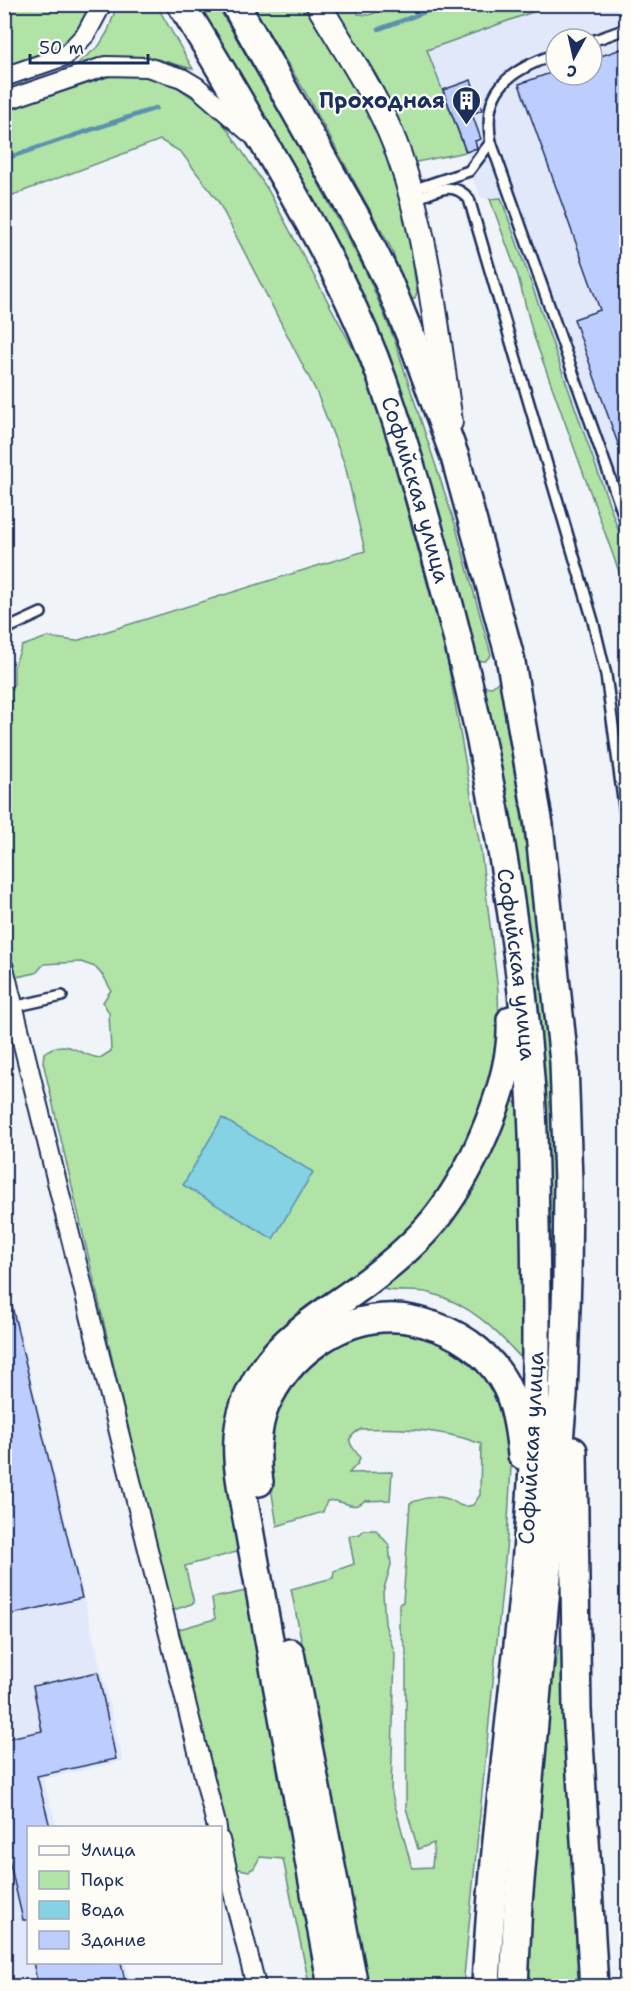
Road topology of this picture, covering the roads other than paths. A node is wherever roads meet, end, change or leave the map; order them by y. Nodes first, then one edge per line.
1 (102, 4) edge
2 (181, 4) edge
3 (235, 4) edge
4 (325, 9) edge
5 (627, 29) edge
6 (604, 37) edge
7 (544, 58) edge
8 (4, 77) edge
9 (4, 101) edge
10 (491, 142) junction
11 (267, 149) junction
12 (411, 195) junction
13 (455, 457) junction
14 (627, 522) edge
15 (41, 613) dead end
16 (4, 630) edge
17 (510, 657) junction
18 (466, 666) junction
19 (627, 821) edge
20 (513, 928) junction
21 (4, 968) edge
22 (62, 996) dead end
23 (9, 1008) edge
24 (563, 1396) junction
25 (529, 1521) junction
26 (217, 1826) edge
27 (222, 1848) edge
28 (256, 1986) edge
29 (332, 1986) edge
30 (354, 1986) edge
31 (486, 1986) edge
32 (514, 1986) edge
33 (594, 1986) edge

1 - 8 street
2 - 11 main road, Софийская улица
3 - 13 main road, Софийская улица
4 - 12 street
5 - 6 lane
7 - 10 lane
9 - 11 street
10 - 12 lane
10 - 14 lane
11 - 18 main road, Софийская улица
12 - 13 street
12 - 19 lane
13 - 17 main road, Софийская улица
15 - 16 lane
17 - 18 main road
17 - 24 main road, Софийская улица
18 - 20 main road, Софийская улица
20 - 25 main road, Софийская улица
20 - 29 main road
21 - 23 street
22 - 23 lane
23 - 26 street
24 - 32 main road, Софийская улица
24 - 33 main road
25 - 30 main road
25 - 31 main road, Софийская улица
27 - 28 street

